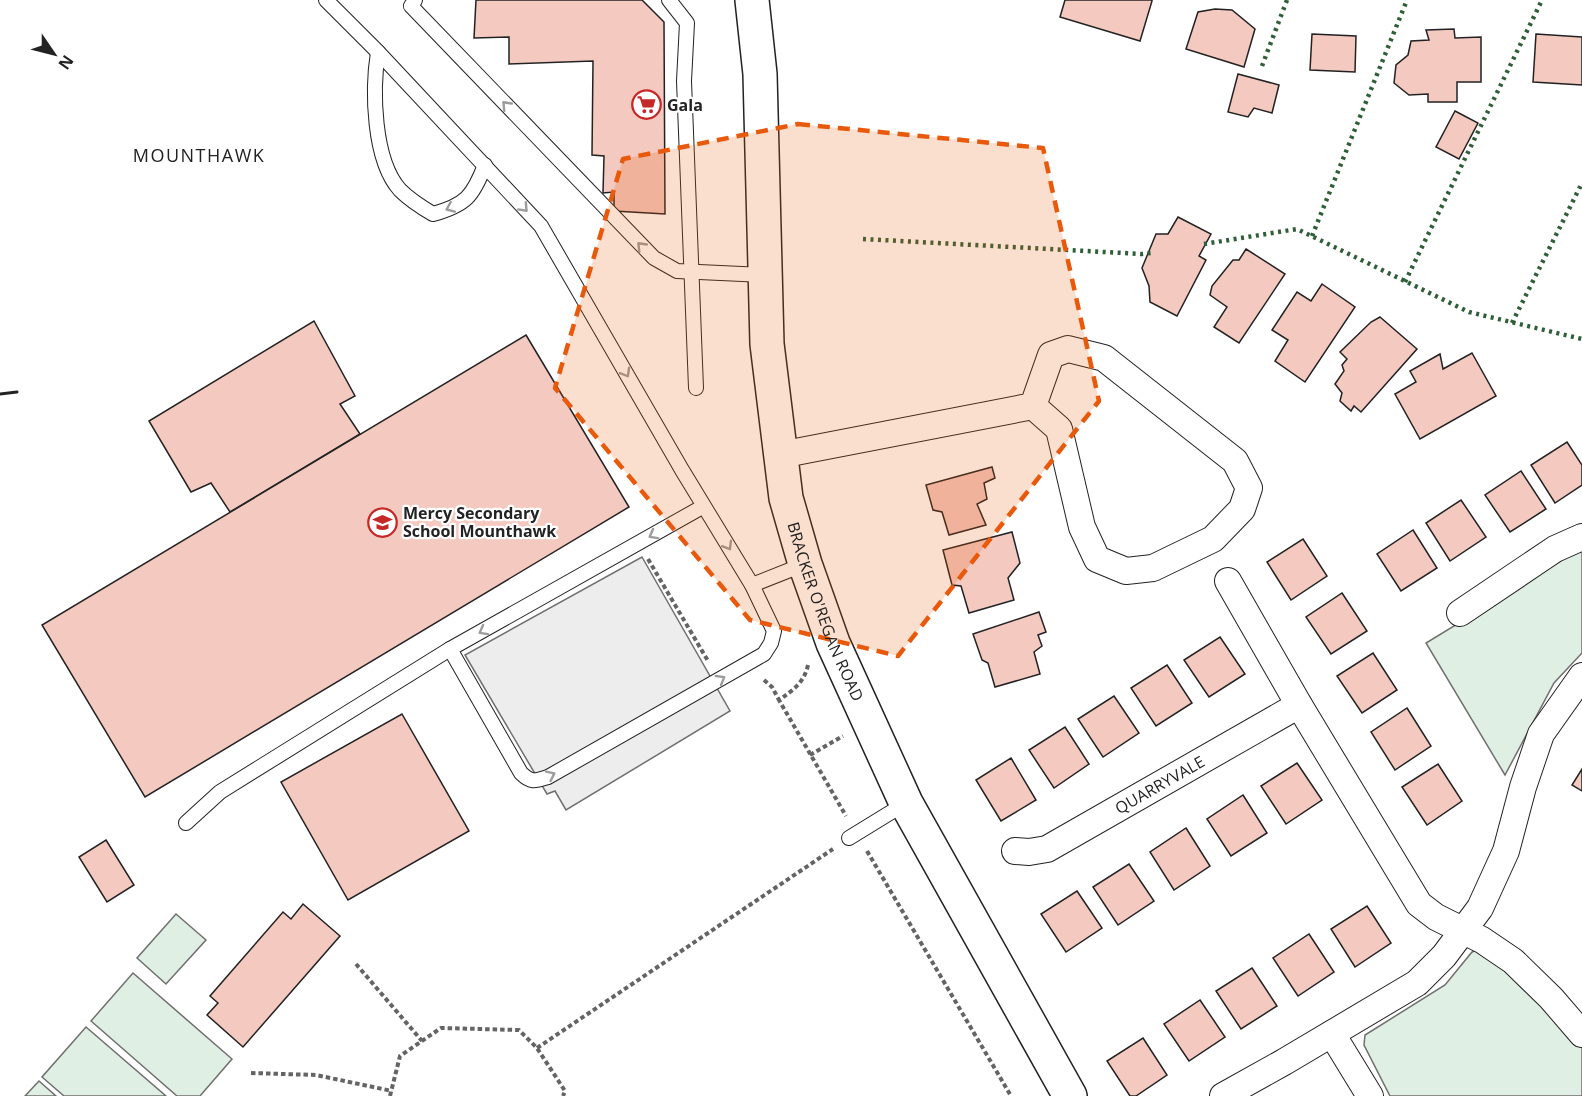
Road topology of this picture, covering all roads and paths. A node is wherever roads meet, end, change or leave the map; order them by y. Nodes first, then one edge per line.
1 (326, 0) edge
2 (415, 0) edge
3 (669, 0) edge
4 (752, 0) edge
5 (776, 0) edge
6 (378, 52) junction
7 (760, 74) junction
8 (485, 165) junction
9 (691, 272) junction
10 (766, 275) junction
11 (696, 388) dead end
12 (1033, 406) junction
13 (780, 455) junction
14 (704, 507) junction
15 (1582, 537) edge
16 (646, 555) dead end
17 (804, 564) junction
18 (1228, 581) dead end
19 (752, 585) junction
20 (1460, 613) dead end
21 (450, 650) junction
22 (713, 670) dead end
23 (1582, 675) edge
24 (776, 695) dead end
25 (779, 700) dead end
26 (1299, 705) junction
27 (851, 731) dead end
28 (810, 755) dead end
29 (906, 803) junction
30 (186, 823) dead end
31 (849, 838) joint
32 (1015, 850) dead end
33 (1462, 930) junction
34 (356, 964) dead end
35 (1332, 1034) junction
36 (1582, 1034) edge
37 (422, 1041) junction
38 (537, 1047) junction
39 (251, 1073) dead end
40 (391, 1093) edge
41 (563, 1096) edge
42 (1070, 1096) edge
43 (1223, 1096) edge
44 (1370, 1096) edge

1 - 6 lane
9 -> 2 lane
3 - 9 lane
4 - 7 main road
5 - 7 main road
6 - 8 lane
8 -> 6 lane
7 - 10 main road, BRACKER O'REGAN ROAD
8 -> 14 lane
9 - 10 lane
9 - 11 lane
10 - 13 main road, BRACKER O'REGAN ROAD
12 - 12 street
12 - 13 street
13 - 17 main road, BRACKER O'REGAN ROAD
14 -> 19 lane
14 -> 21 lane
15 - 20 street
16 - 22 path
17 - 19 lane
17 - 29 main road, BRACKER O'REGAN ROAD
18 - 26 street
21 -> 19 lane
21 - 30 lane
23 - 33 street
24 - 25 path
26 - 32 street, QUARRYVALE
26 - 33 street
27 - 28 path
29 - 31 lane
29 - 42 main road, BRACKER O'REGAN ROAD
31 - 38 path
33 - 35 street
33 - 36 street
34 - 37 path
35 - 43 street
35 - 44 street
37 - 38 path
37 - 40 path
38 - 41 path
39 - 40 path

